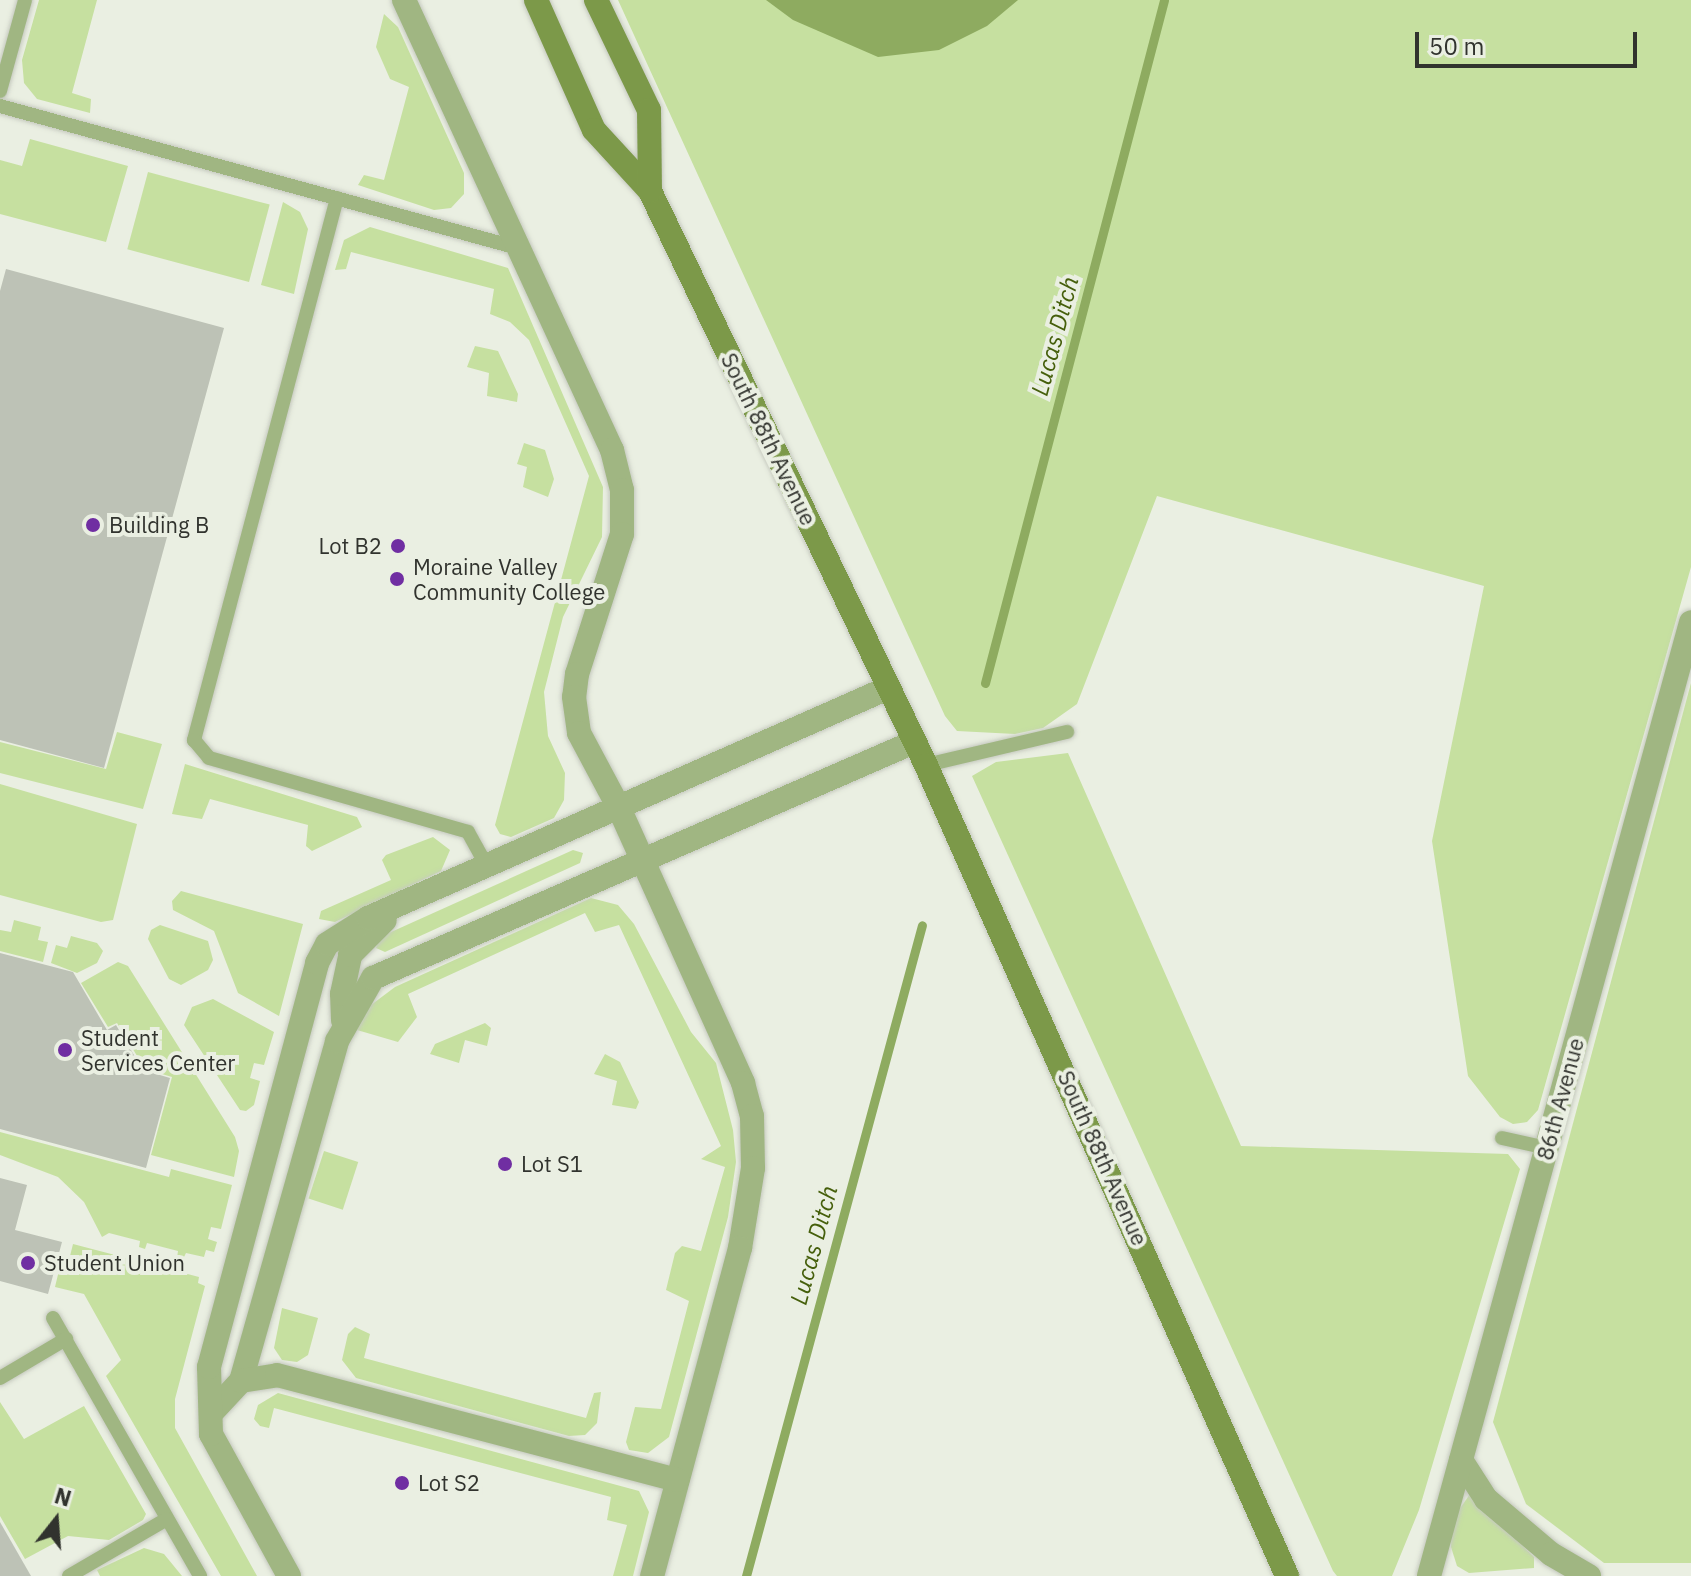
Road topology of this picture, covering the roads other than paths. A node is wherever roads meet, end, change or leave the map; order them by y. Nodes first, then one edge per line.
1 (25, 0) edge
2 (404, 0) edge
3 (536, 0) edge
4 (596, 0) edge
5 (0, 91) edge
6 (0, 106) edge
7 (650, 191) junction
8 (337, 198) junction
9 (518, 248) junction
10 (1691, 622) edge
11 (888, 688) junction
12 (1067, 732) dead end
13 (914, 742) junction
14 (926, 765) junction
15 (619, 808) junction
16 (639, 858) junction
17 (487, 866) junction
18 (394, 910) junction
19 (343, 1023) junction
20 (1502, 1138) dead end
21 (1547, 1148) junction
22 (53, 1318) dead end
23 (66, 1339) junction
24 (0, 1378) edge
25 (241, 1381) junction
26 (214, 1410) junction
27 (1461, 1460) junction
28 (677, 1480) junction
29 (167, 1519) junction
30 (69, 1576) edge
31 (200, 1576) edge
32 (289, 1576) edge
33 (652, 1576) edge
34 (1287, 1576) edge
35 (1429, 1576) edge
36 (1589, 1576) edge

1 - 5 lane
2 - 9 street
3 - 7 street, South 88th Avenue
4 - 7 street, South 88th Avenue
6 - 8 lane
7 - 11 street, South 88th Avenue
8 - 9 lane
8 - 17 lane
9 - 15 street
10 - 21 street, 86th Avenue
11 - 13 street, South 88th Avenue
11 - 15 street
12 - 14 lane
13 - 14 street, South 88th Avenue
13 - 16 street
14 - 34 street, South 88th Avenue
15 - 16 street
15 - 17 street
16 - 19 street
16 - 28 street
17 - 18 street
18 - 19 street
18 - 26 street
19 - 25 street
20 - 21 lane
21 - 27 street, 86th Avenue
22 - 23 lane
23 - 24 lane
23 - 29 lane
25 - 26 street
25 - 28 street
26 - 32 street
27 - 35 street, 86th Avenue
27 - 36 street
28 - 33 street
29 - 30 lane
29 - 31 lane

